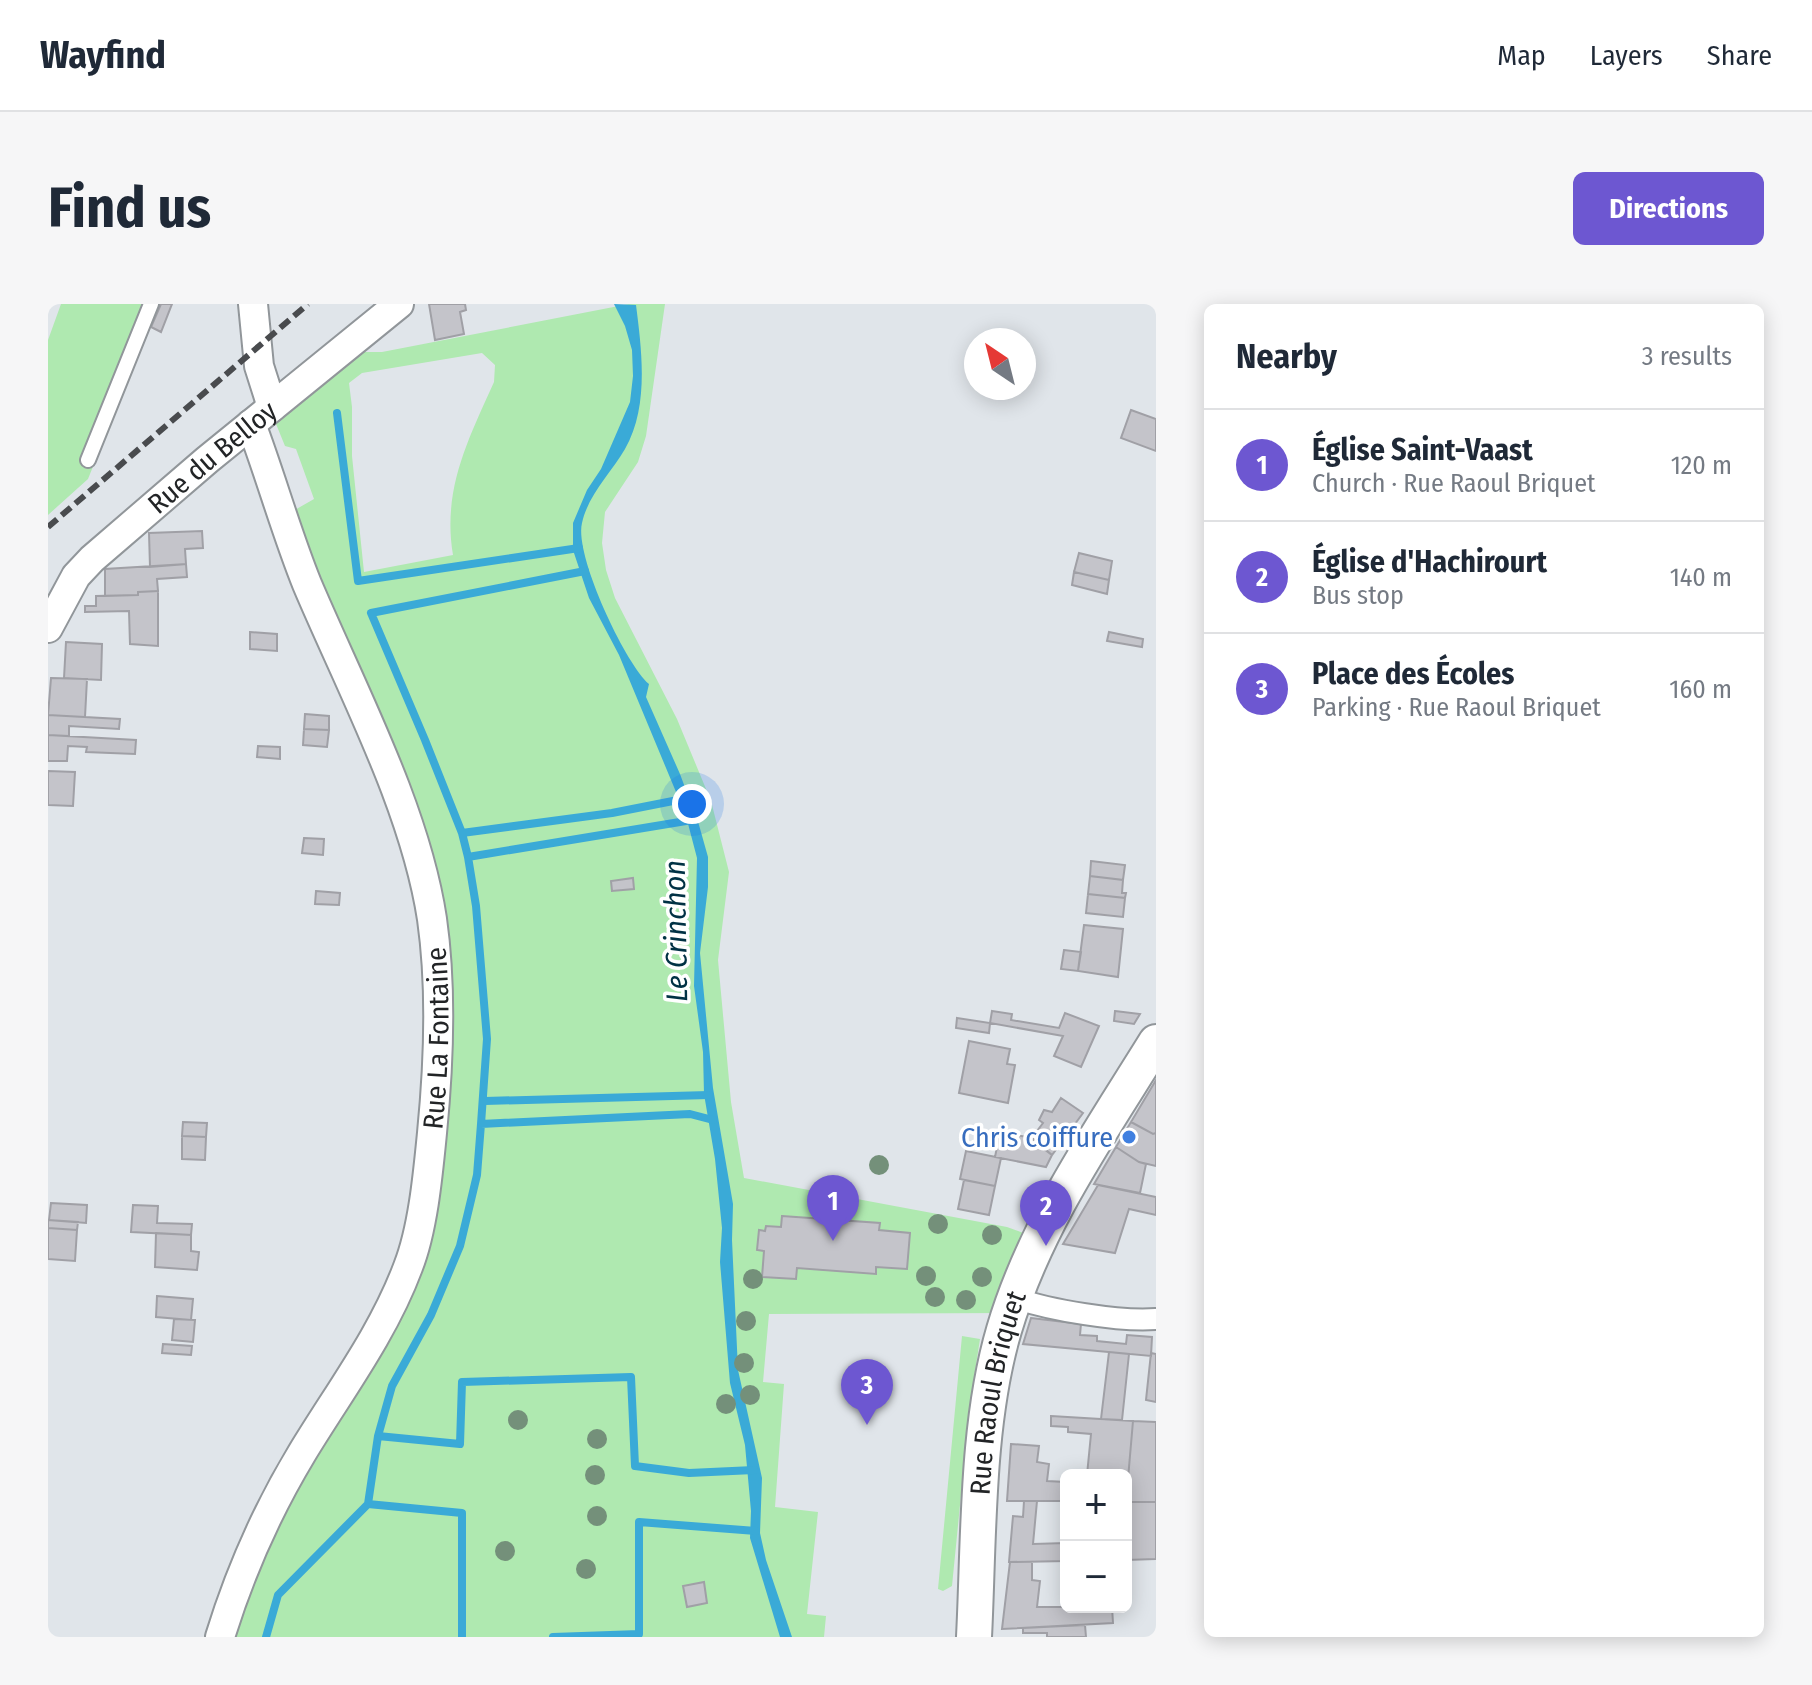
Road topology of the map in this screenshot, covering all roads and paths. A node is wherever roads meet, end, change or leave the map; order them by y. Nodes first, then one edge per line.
1 (151, 304) edge
2 (253, 304) edge
3 (399, 304) edge
4 (261, 416) junction
5 (88, 460) dead end
6 (48, 628) edge
7 (1156, 1042) edge
8 (1015, 1298) junction
9 (1156, 1319) edge
10 (220, 1637) edge
11 (974, 1637) edge

1 - 5 lane
2 - 4 street, Rue La Fontaine
3 - 4 street, Rue du Belloy
4 - 6 street, Rue du Belloy
4 - 10 street, Rue La Fontaine
7 - 8 street, Rue Raoul Briquet
8 - 9 street
8 - 11 street, Rue Raoul Briquet

